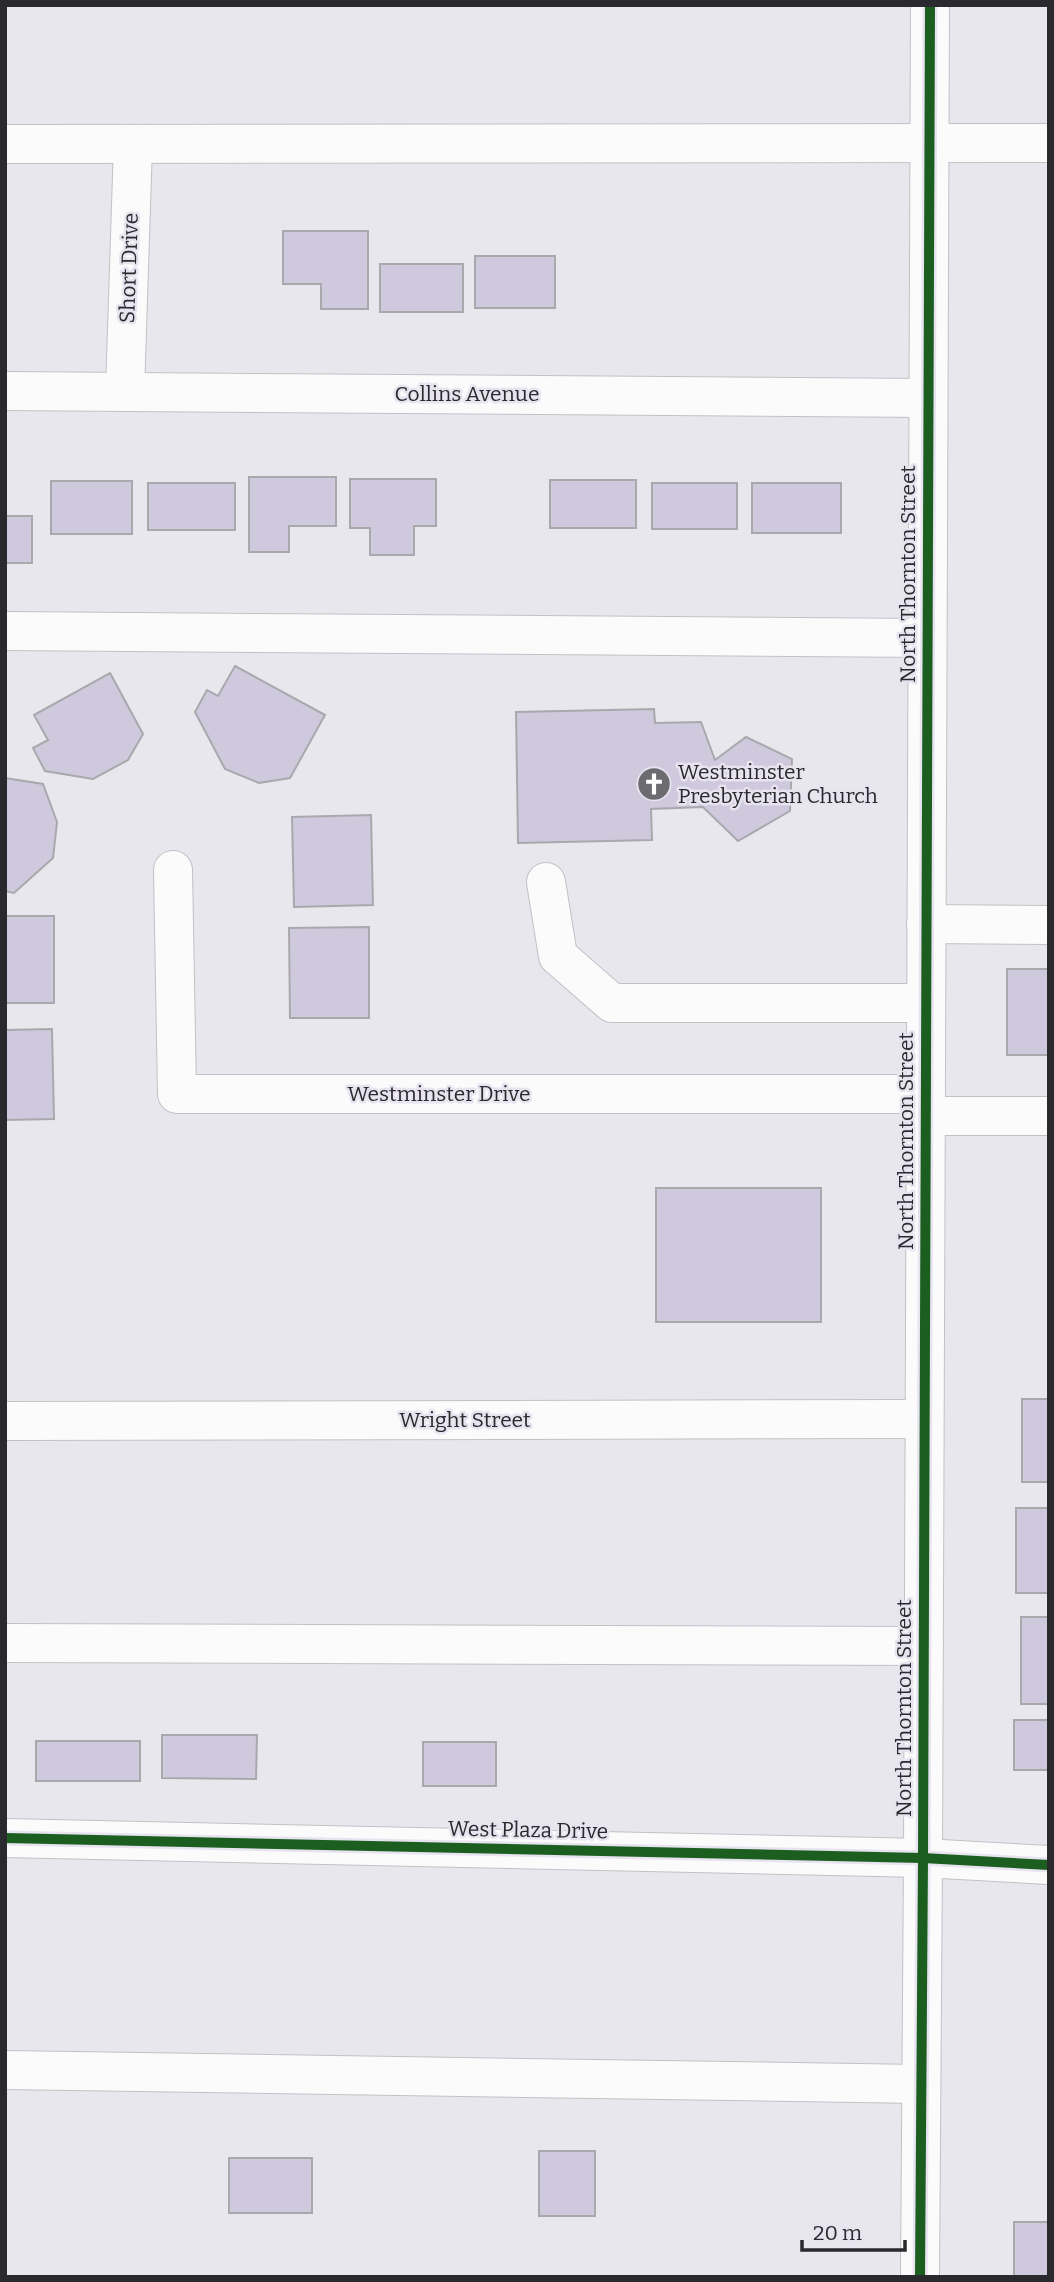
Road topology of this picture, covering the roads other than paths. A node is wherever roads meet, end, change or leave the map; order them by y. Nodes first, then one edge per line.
1 (930, 5) edge
2 (1049, 143) edge
3 (5, 144) edge
4 (133, 145) junction
5 (929, 145) junction
6 (5, 391) edge
7 (125, 391) junction
8 (928, 398) junction
9 (5, 631) edge
10 (928, 638) junction
11 (173, 870) dead end
12 (546, 882) dead end
13 (926, 924) junction
14 (1049, 925) edge
15 (926, 1003) junction
16 (925, 1105) junction
17 (1049, 1116) edge
18 (924, 1419) junction
19 (5, 1421) edge
20 (5, 1643) edge
21 (924, 1646) junction
22 (5, 1838) edge
23 (923, 1857) junction
24 (1049, 1865) edge
25 (5, 2070) edge
26 (921, 2084) junction
27 (919, 2277) edge

1 - 5 street, North Thornton Street
2 - 5 street
3 - 4 street
4 - 5 street
4 - 7 street, Short Drive
5 - 8 street, North Thornton Street
6 - 7 street, Collins Avenue
7 - 8 street, Collins Avenue
8 - 10 street, North Thornton Street
9 - 10 street
10 - 13 street, North Thornton Street
11 - 16 street, Westminster Drive
12 - 15 street
13 - 14 street
13 - 15 street, North Thornton Street
15 - 16 street, North Thornton Street
16 - 17 street
16 - 18 street, North Thornton Street
18 - 19 street, Wright Street
18 - 21 street, North Thornton Street
20 - 21 street
21 - 23 street, North Thornton Street
22 - 23 street, West Plaza Drive
23 - 24 street, West Plaza Drive
23 - 26 street, North Thornton Street
25 - 26 street
26 - 27 street, North Thornton Street

